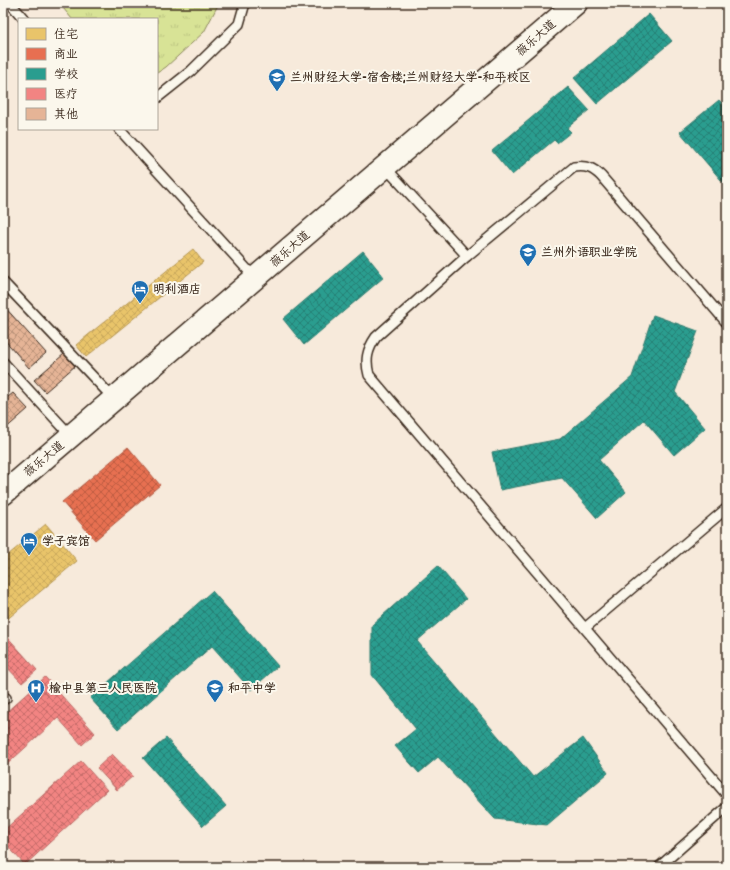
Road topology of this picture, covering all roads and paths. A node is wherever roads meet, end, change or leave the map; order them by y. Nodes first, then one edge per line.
1 (10, 3) edge
2 (245, 3) edge
3 (576, 3) edge
4 (23, 18) edge
5 (158, 97) edge
6 (120, 130) edge
7 (385, 167) junction
8 (467, 256) junction
9 (255, 278) junction
10 (3, 282) edge
11 (727, 323) edge
12 (3, 362) edge
13 (114, 399) junction
14 (71, 436) junction
15 (3, 494) edge
16 (727, 508) edge
17 (585, 628) junction
18 (727, 795) edge
19 (727, 807) edge
20 (659, 867) edge

1 - 4 lane
2 - 5 lane
3 - 7 main road, 薇乐大道
6 - 9 lane
7 - 8 lane
7 - 9 main road, 薇乐大道
8 - 11 lane
8 - 17 lane
9 - 13 main road, 薇乐大道
10 - 13 lane
12 - 14 lane
13 - 14 main road, 薇乐大道
14 - 15 main road, 薇乐大道
16 - 17 lane
17 - 18 lane
19 - 20 lane

